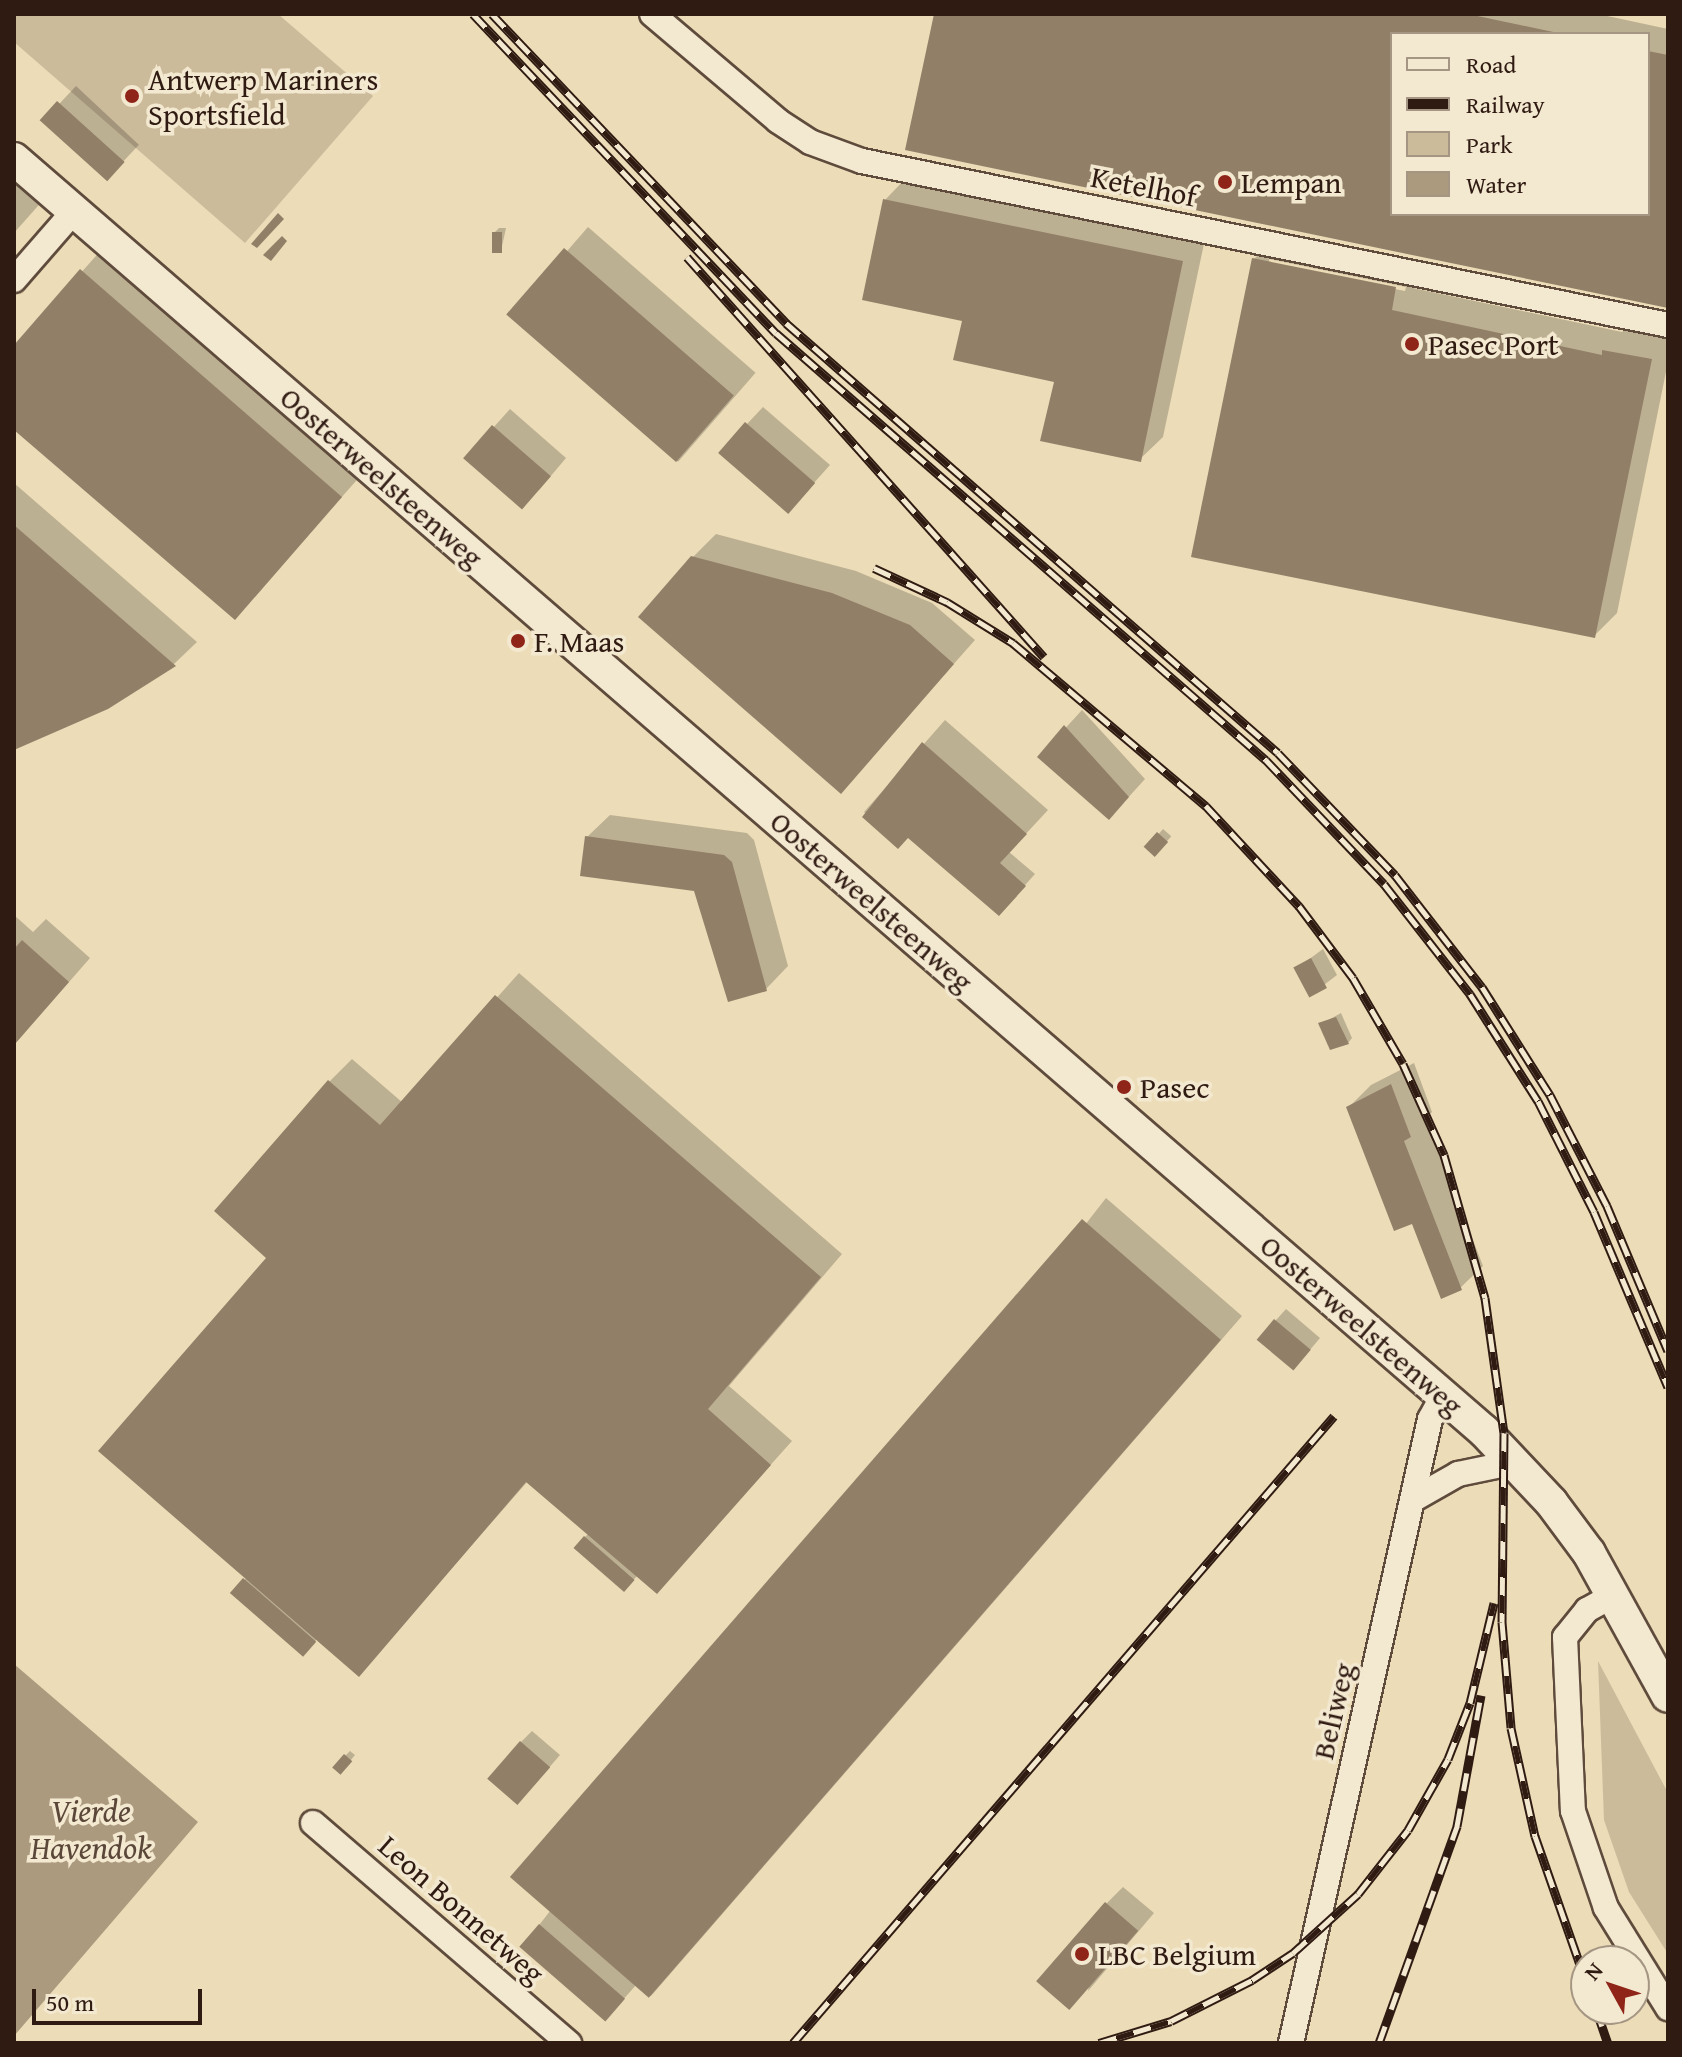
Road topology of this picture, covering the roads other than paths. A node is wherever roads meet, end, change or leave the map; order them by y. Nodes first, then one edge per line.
1 (652, 14) edge
2 (14, 159) edge
3 (74, 211) junction
4 (14, 280) edge
5 (1668, 325) edge
6 (1443, 1396) junction
7 (1516, 1462) junction
8 (1414, 1499) junction
9 (1614, 1595) junction
10 (1668, 1696) edge
11 (313, 1823) dead end
12 (1668, 2008) edge
13 (569, 2043) edge
14 (1291, 2043) edge

1 - 5 street, Ketelhof
2 - 3 main road, Oosterweelsteenweg
3 - 4 street
3 - 6 main road, Oosterweelsteenweg
6 - 7 main road, Oosterweelsteenweg
6 - 8 street, Beliweg
7 - 8 street
7 - 9 main road, Oosterweelsteenweg
8 - 14 street, Beliweg
9 - 10 main road, Oosterweelsteenweg
9 - 12 street
11 - 13 street, Leon Bonnetweg

